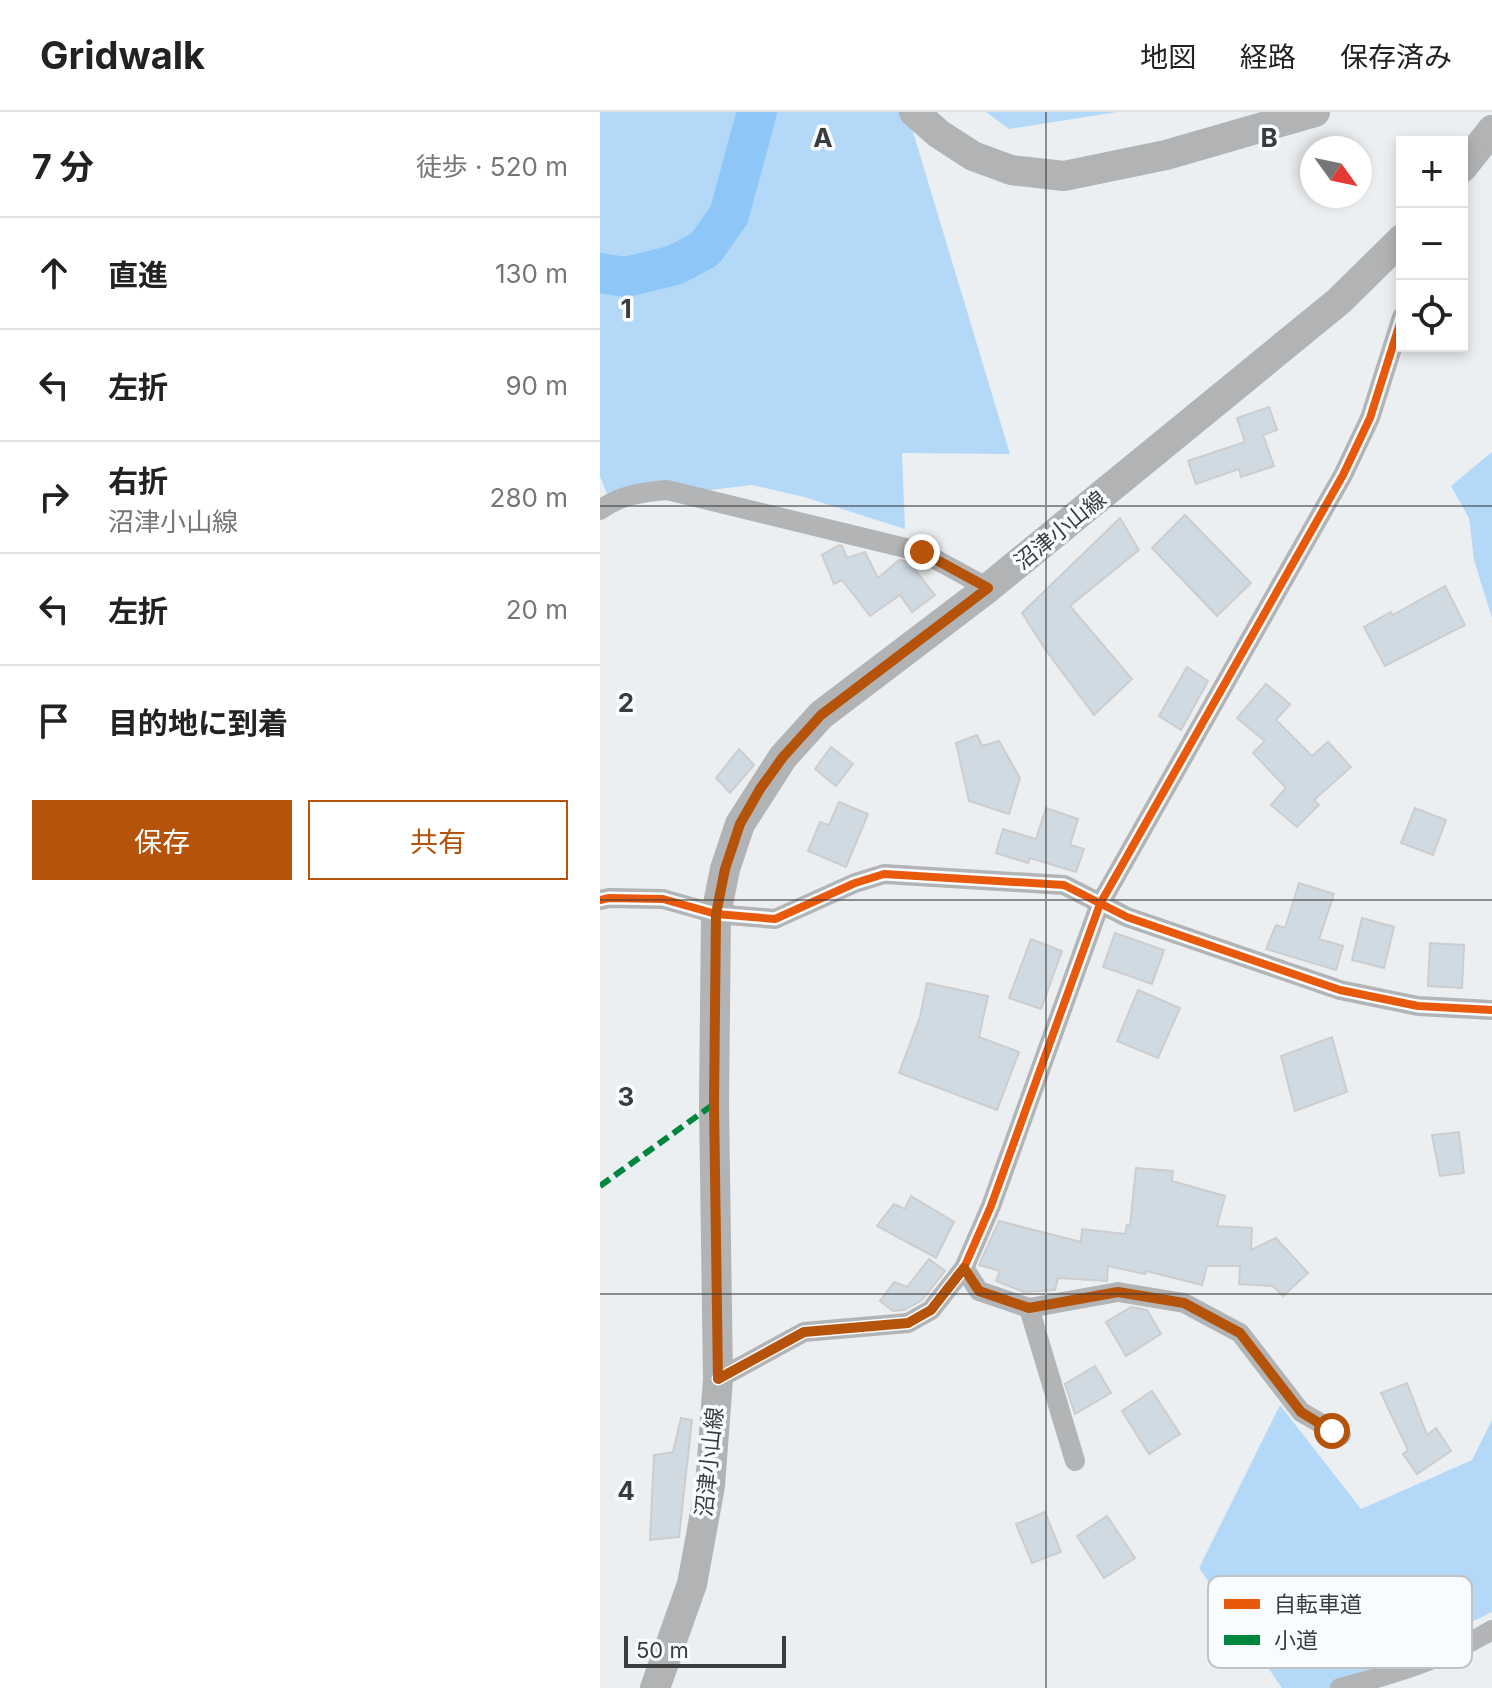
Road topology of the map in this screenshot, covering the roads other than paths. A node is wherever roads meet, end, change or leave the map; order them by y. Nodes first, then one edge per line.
1 (914, 112) edge
2 (1315, 112) edge
3 (1492, 130) edge
4 (1468, 160) edge
5 (1396, 245) edge
6 (1396, 336) edge
7 (600, 510) edge
8 (988, 588) junction
9 (603, 895) edge
10 (1100, 904) junction
11 (716, 914) junction
12 (1492, 1010) edge
13 (964, 1268) junction
14 (1029, 1308) junction
15 (718, 1379) junction
16 (1341, 1435) dead end
17 (1075, 1461) dead end
18 (1492, 1630) edge
19 (1472, 1642) edge
20 (1412, 1668) edge
21 (655, 1688) edge
22 (1340, 1688) edge

1 - 2 main road
3 - 4 main road
5 - 8 main road, 沼津小山線
6 - 10 street
7 - 8 street
8 - 11 main road, 沼津小山線
9 - 11 street
10 - 11 street
10 - 12 street
10 - 13 street
11 - 15 main road, 沼津小山線
13 - 14 street
13 - 15 street
14 - 16 street
14 - 17 street
15 - 21 main road, 沼津小山線
18 - 19 street
20 - 22 street

